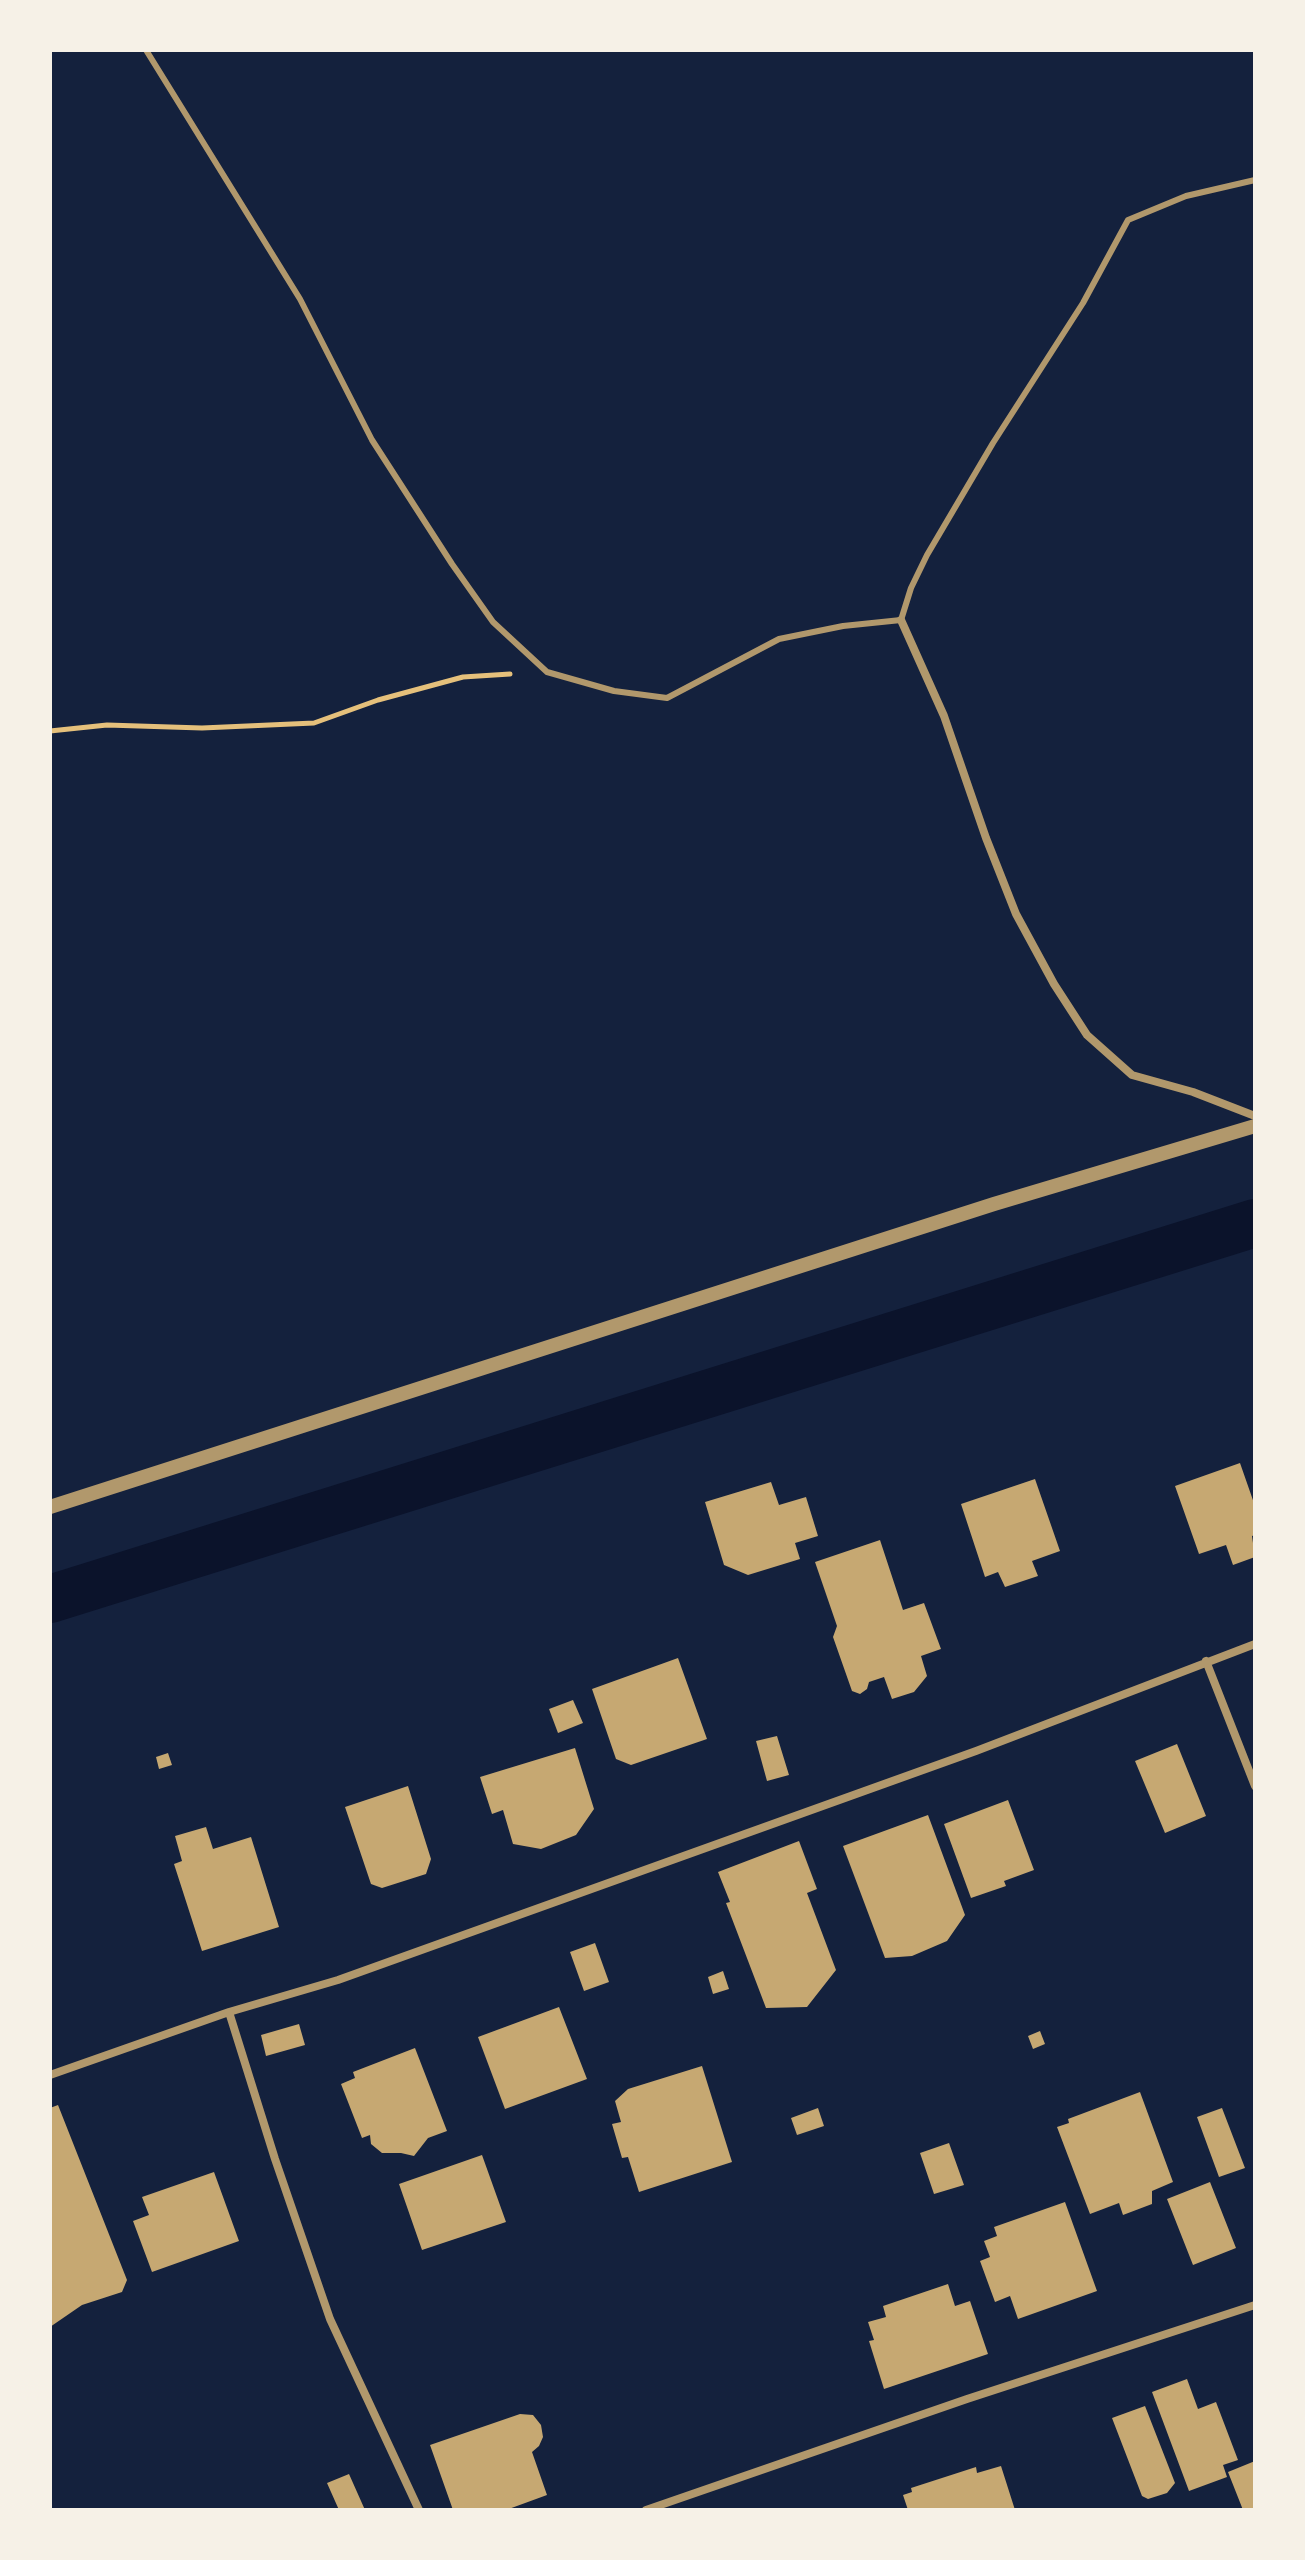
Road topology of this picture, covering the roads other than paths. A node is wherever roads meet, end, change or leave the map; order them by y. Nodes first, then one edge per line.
1 (146, 50) edge
2 (1255, 180) edge
3 (901, 620) junction
4 (1255, 1116) edge
5 (1255, 1126) edge
6 (50, 1507) edge
7 (1255, 1644) edge
8 (1206, 1661) junction
9 (1255, 1786) edge
10 (229, 2012) junction
11 (50, 2075) edge
12 (1255, 2305) edge
13 (419, 2510) edge
14 (646, 2510) edge

1 - 3 lane
2 - 3 lane
3 - 4 street
5 - 6 street
7 - 8 street
8 - 9 street
8 - 10 street
10 - 11 street
10 - 13 street
12 - 14 street

